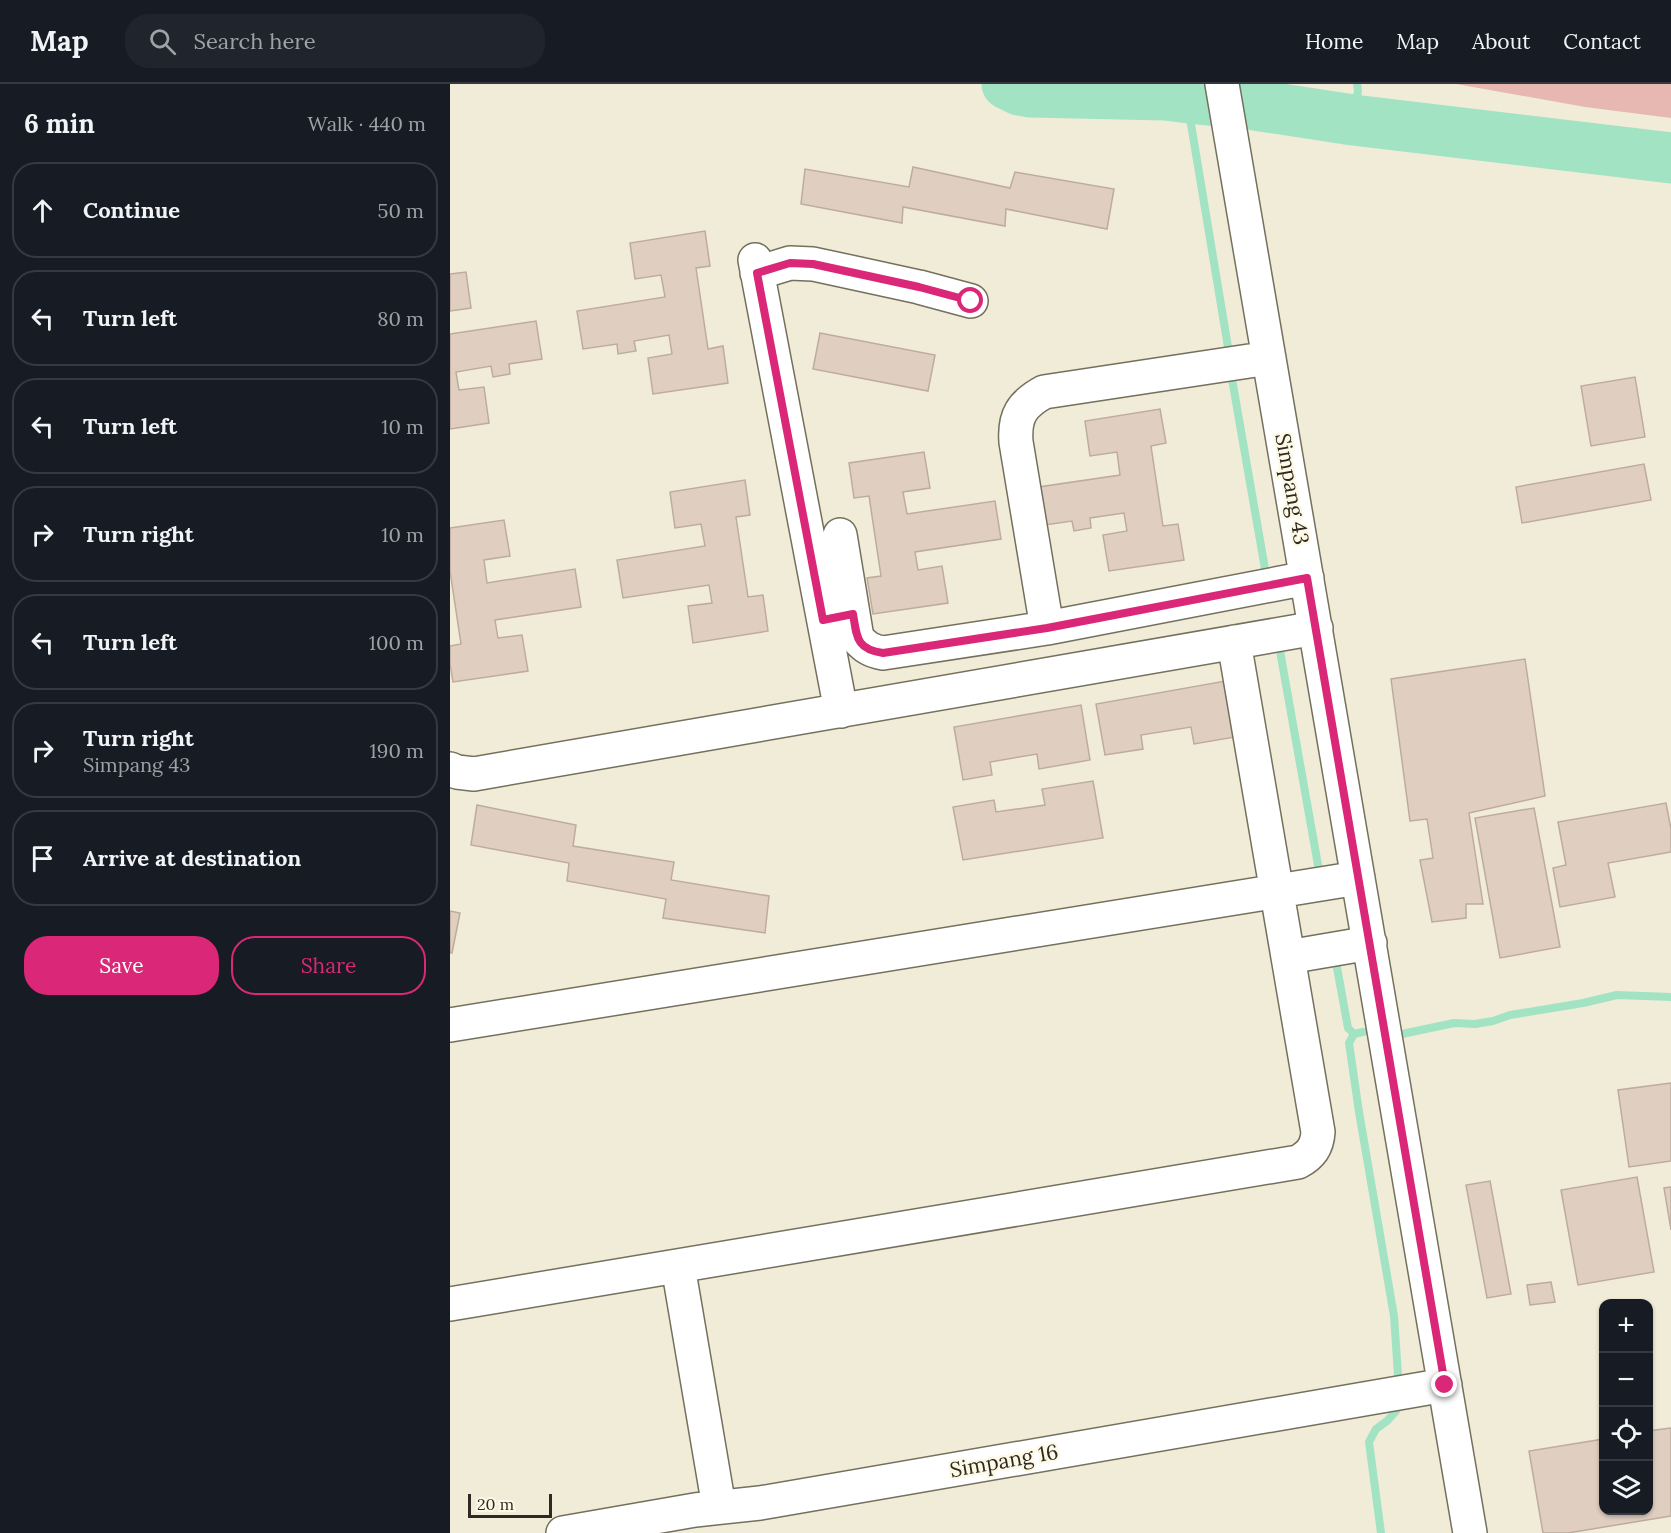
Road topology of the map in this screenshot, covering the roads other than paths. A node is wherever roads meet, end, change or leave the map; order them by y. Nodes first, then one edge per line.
1 (1223, 87) edge
2 (971, 301) dead end
3 (1269, 358) junction
4 (840, 535) dead end
5 (1307, 578) junction
6 (838, 617) junction
7 (1047, 628) junction
8 (1316, 628) junction
9 (1234, 642) junction
10 (841, 711) junction
11 (450, 769) edge
12 (1358, 878) junction
13 (1277, 892) junction
14 (1370, 943) junction
15 (1288, 957) junction
16 (450, 1025) edge
17 (678, 1266) junction
18 (450, 1304) edge
19 (1445, 1385) junction
20 (719, 1508) junction
21 (563, 1533) edge
22 (1470, 1533) edge

1 - 3 street, Simpang 43
2 - 6 street
3 - 5 street, Simpang 43
3 - 7 street
4 - 6 street
5 - 7 street
5 - 8 street, Simpang 43
6 - 7 street
6 - 10 street
8 - 9 street
8 - 12 street, Simpang 43
9 - 10 street
9 - 13 street
10 - 11 street
12 - 13 street
12 - 14 street, Simpang 43
13 - 15 street
13 - 16 street
14 - 15 street
14 - 19 street, Simpang 43
15 - 17 street
17 - 18 street
17 - 20 street
19 - 20 street, Simpang 16
19 - 22 street, Simpang 43
20 - 21 street, Simpang 16

